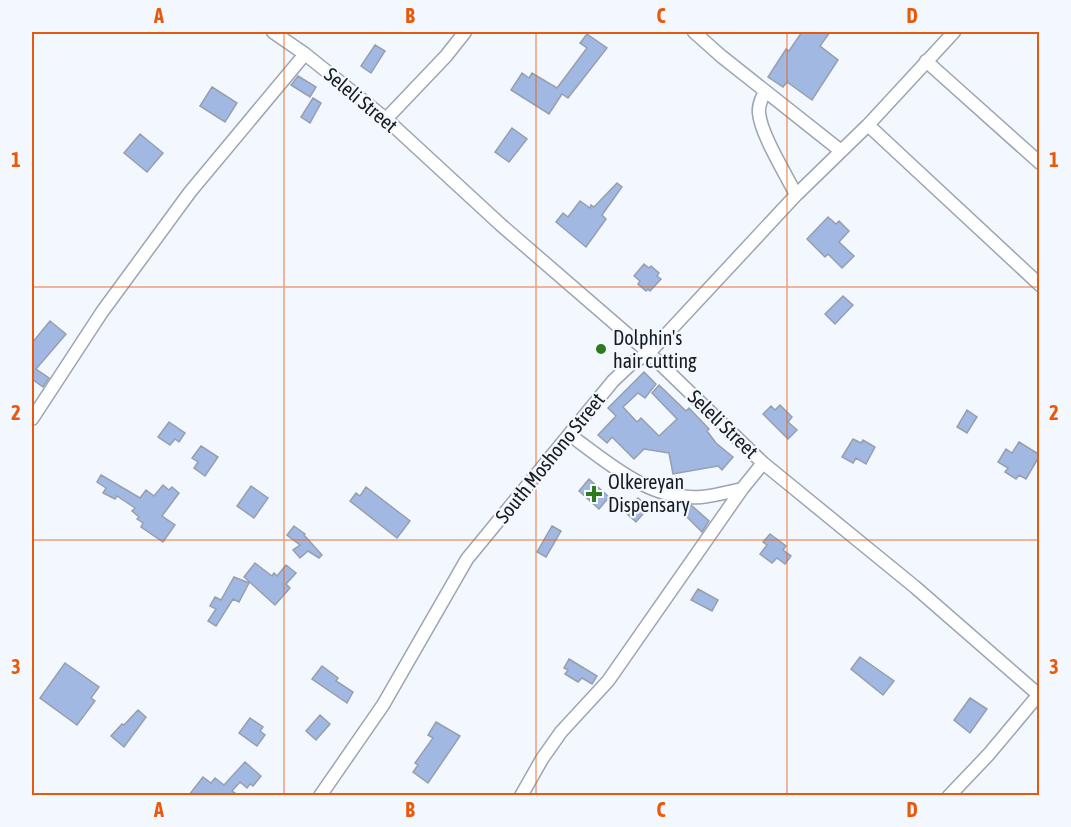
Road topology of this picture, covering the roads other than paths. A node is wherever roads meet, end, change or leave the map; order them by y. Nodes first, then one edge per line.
1 (273, 32) edge
2 (465, 32) edge
3 (694, 32) edge
4 (954, 32) edge
5 (305, 54) junction
6 (926, 61) junction
7 (765, 91) junction
8 (386, 119) junction
9 (868, 125) junction
10 (841, 151) junction
11 (1040, 163) edge
12 (796, 195) junction
13 (1040, 285) edge
14 (649, 353) junction
15 (32, 419) edge
16 (570, 435) junction
17 (763, 463) junction
18 (742, 489) junction
19 (1039, 695) edge
20 (320, 795) edge
21 (521, 795) edge
22 (949, 795) edge

1 - 5 street, Seleli Street
2 - 8 street
3 - 7 street
4 - 6 street, South Moshono Street
5 - 8 street, Seleli Street
5 - 15 street
6 - 9 street, South Moshono Street
6 - 11 street
7 - 10 street
7 - 12 street
8 - 14 street, Seleli Street
9 - 10 street, South Moshono Street
9 - 13 street
10 - 12 street, South Moshono Street
12 - 14 street, South Moshono Street
14 - 16 street, South Moshono Street
14 - 17 street, Seleli Street
16 - 18 street
16 - 20 street, South Moshono Street
17 - 18 street
17 - 19 street, Seleli Street
18 - 21 street
19 - 22 street

